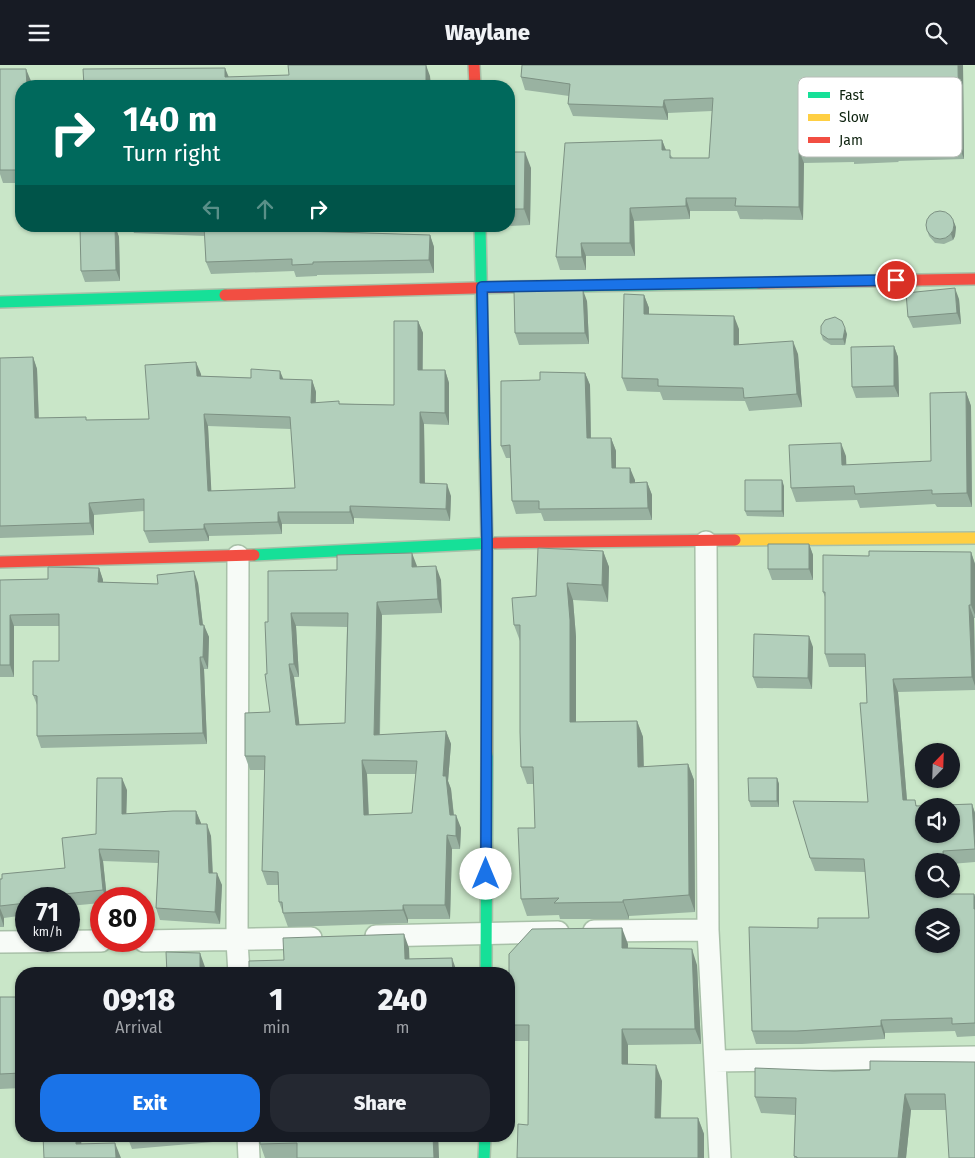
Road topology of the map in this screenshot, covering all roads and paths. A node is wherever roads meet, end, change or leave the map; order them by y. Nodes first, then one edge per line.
1 (474, 65) edge
2 (475, 80) edge
3 (480, 232) edge
4 (975, 279) edge
5 (482, 287) junction
6 (0, 302) edge
7 (975, 538) edge
8 (706, 542) junction
9 (487, 543) junction
10 (238, 556) junction
11 (0, 562) edge
12 (708, 930) junction
13 (486, 933) junction
14 (356, 937) edge
15 (326, 938) edge
16 (90, 941) edge
17 (155, 941) edge
18 (237, 941) junction
19 (0, 942) edge
20 (239, 967) edge
21 (486, 967) edge
22 (975, 1057) edge
23 (716, 1061) junction
24 (248, 1142) edge
25 (485, 1142) edge
26 (249, 1158) edge
27 (484, 1158) edge
28 (720, 1158) edge

1 - 2 main road
3 - 5 main road
4 - 5 main road
5 - 6 main road
5 - 9 main road
7 - 8 main road
8 - 9 main road
8 - 12 street
9 - 10 main road
9 - 13 main road
10 - 11 main road
10 - 18 street
12 - 13 street
12 - 23 street
13 - 14 street
13 - 21 main road
15 - 18 street
16 - 19 street
17 - 18 street
18 - 20 street
22 - 23 street
23 - 28 street
24 - 26 street
25 - 27 main road

